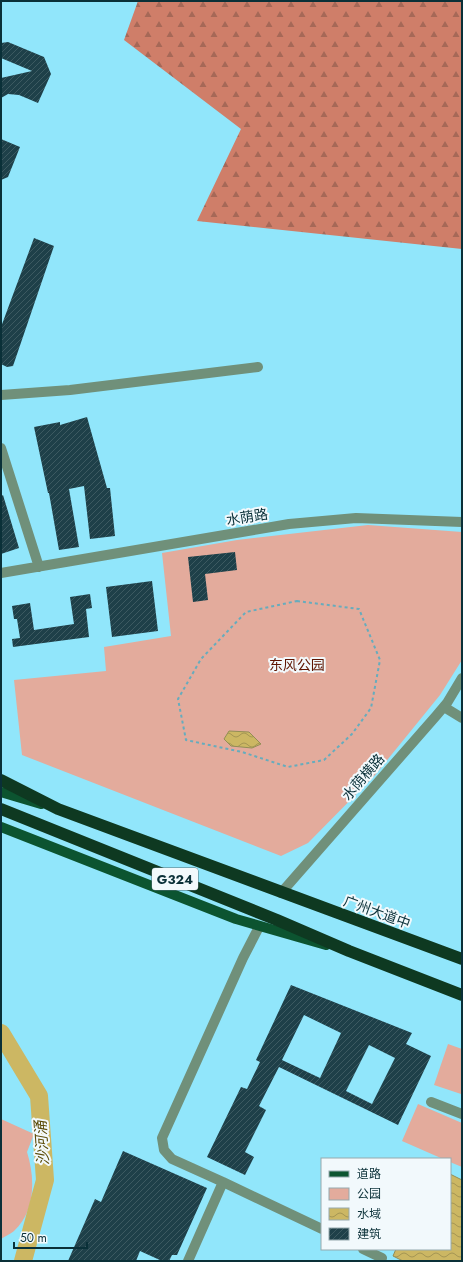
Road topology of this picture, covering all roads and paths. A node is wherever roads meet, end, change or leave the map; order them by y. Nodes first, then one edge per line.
1 (258, 367) dead end
2 (1, 395) edge
3 (1, 448) edge
4 (462, 522) edge
5 (40, 567) junction
6 (1, 573) edge
7 (462, 678) edge
8 (444, 707) junction
9 (371, 708) joint
10 (462, 718) edge
11 (1, 780) edge
12 (1, 792) edge
13 (1, 809) edge
14 (58, 809) junction
15 (1, 827) edge
16 (281, 893) junction
17 (259, 927) junction
18 (349, 951) junction
19 (462, 959) edge
20 (462, 995) edge
21 (431, 1102) dead end
22 (462, 1114) edge
23 (223, 1182) junction
24 (321, 1229) edge
25 (365, 1250) edge
26 (382, 1258) dead end
27 (188, 1261) edge

1 - 2 street
3 - 5 street
4 - 5 street, 水荫路
5 - 6 street, 水荫路
7 - 8 street, 水荫横路
8 - 10 street
8 - 16 street, 水荫横路
9 - 9 path
11 - 14 highway, G324
12 - 14 main road
13 - 18 highway, G324
14 - 16 highway, G324
15 - 17 main road
16 - 19 highway, 广州大道中 / G324
17 - 18 main road
17 - 23 street
18 - 20 highway, G324
21 - 22 street
23 - 24 street
23 - 27 street
25 - 26 street

